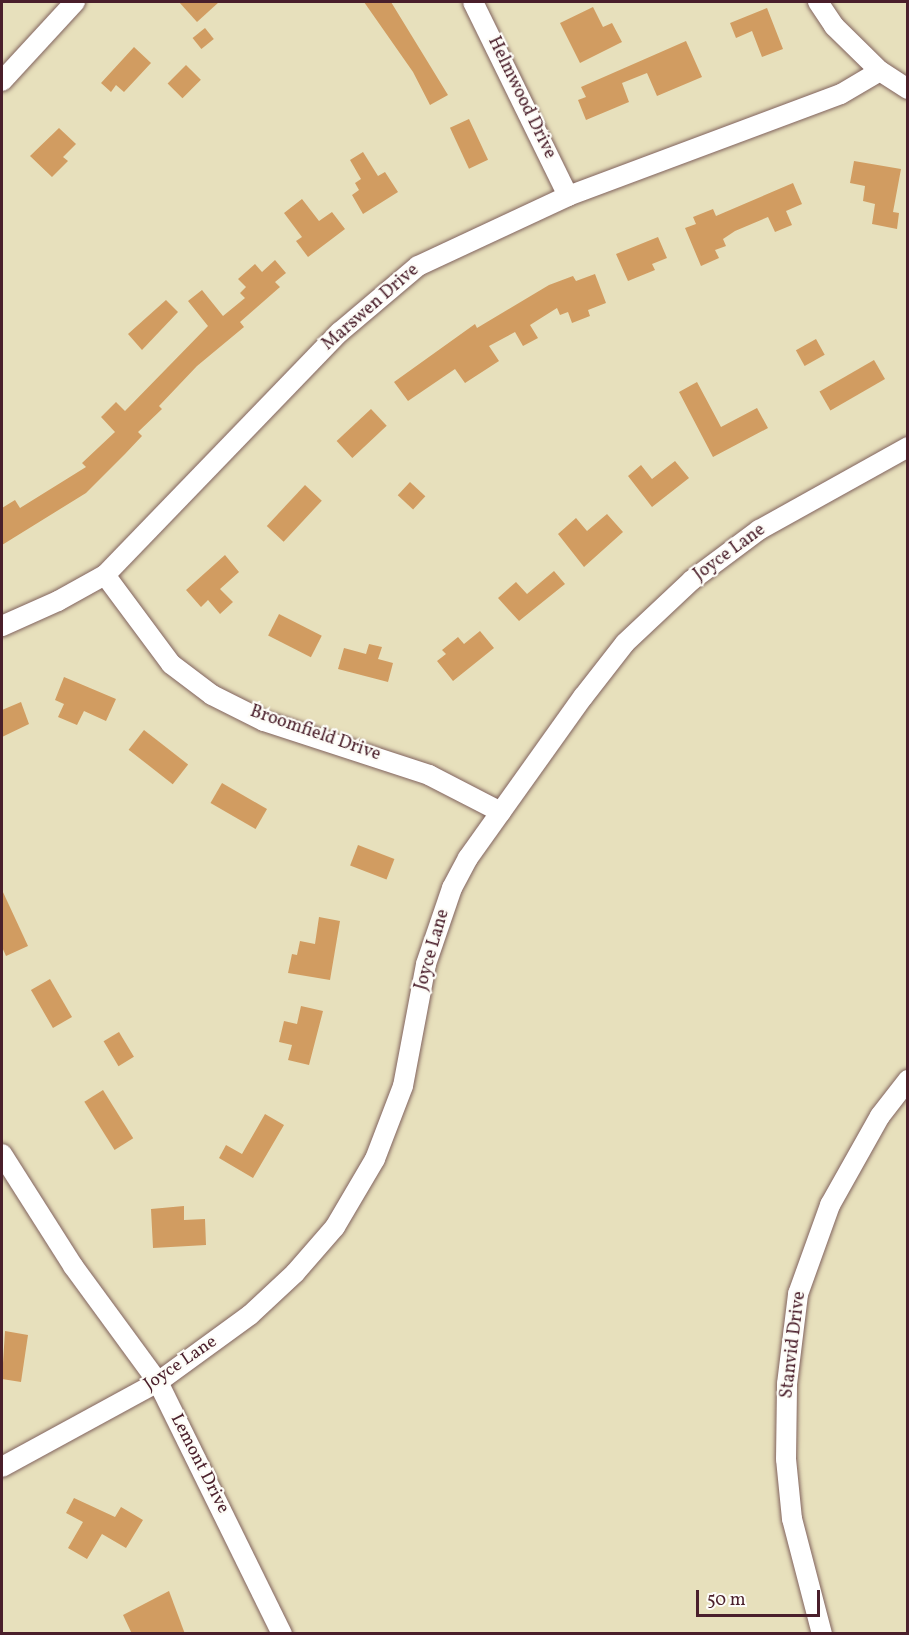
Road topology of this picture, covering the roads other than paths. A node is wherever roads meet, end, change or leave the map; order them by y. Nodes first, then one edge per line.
1 (75, 2) edge
2 (473, 2) edge
3 (818, 2) edge
4 (880, 71) junction
5 (2, 81) edge
6 (908, 89) edge
7 (568, 196) junction
8 (908, 447) edge
9 (105, 574) junction
10 (2, 626) edge
11 (501, 812) junction
12 (908, 1080) edge
13 (2, 1154) edge
14 (158, 1382) junction
15 (2, 1467) edge
16 (274, 1631) edge
17 (822, 1634) edge

1 - 5 street
2 - 7 street, Helmwood Drive
3 - 4 street
4 - 6 street
4 - 7 street, Marswen Drive
7 - 9 street, Marswen Drive
8 - 11 street, Joyce Lane
9 - 10 street, Marswen Drive
9 - 11 street, Broomfield Drive
11 - 14 street, Joyce Lane
12 - 17 street, Stanvid Drive
13 - 14 street, Lemont Drive
14 - 15 street, Joyce Lane
14 - 16 street, Lemont Drive

